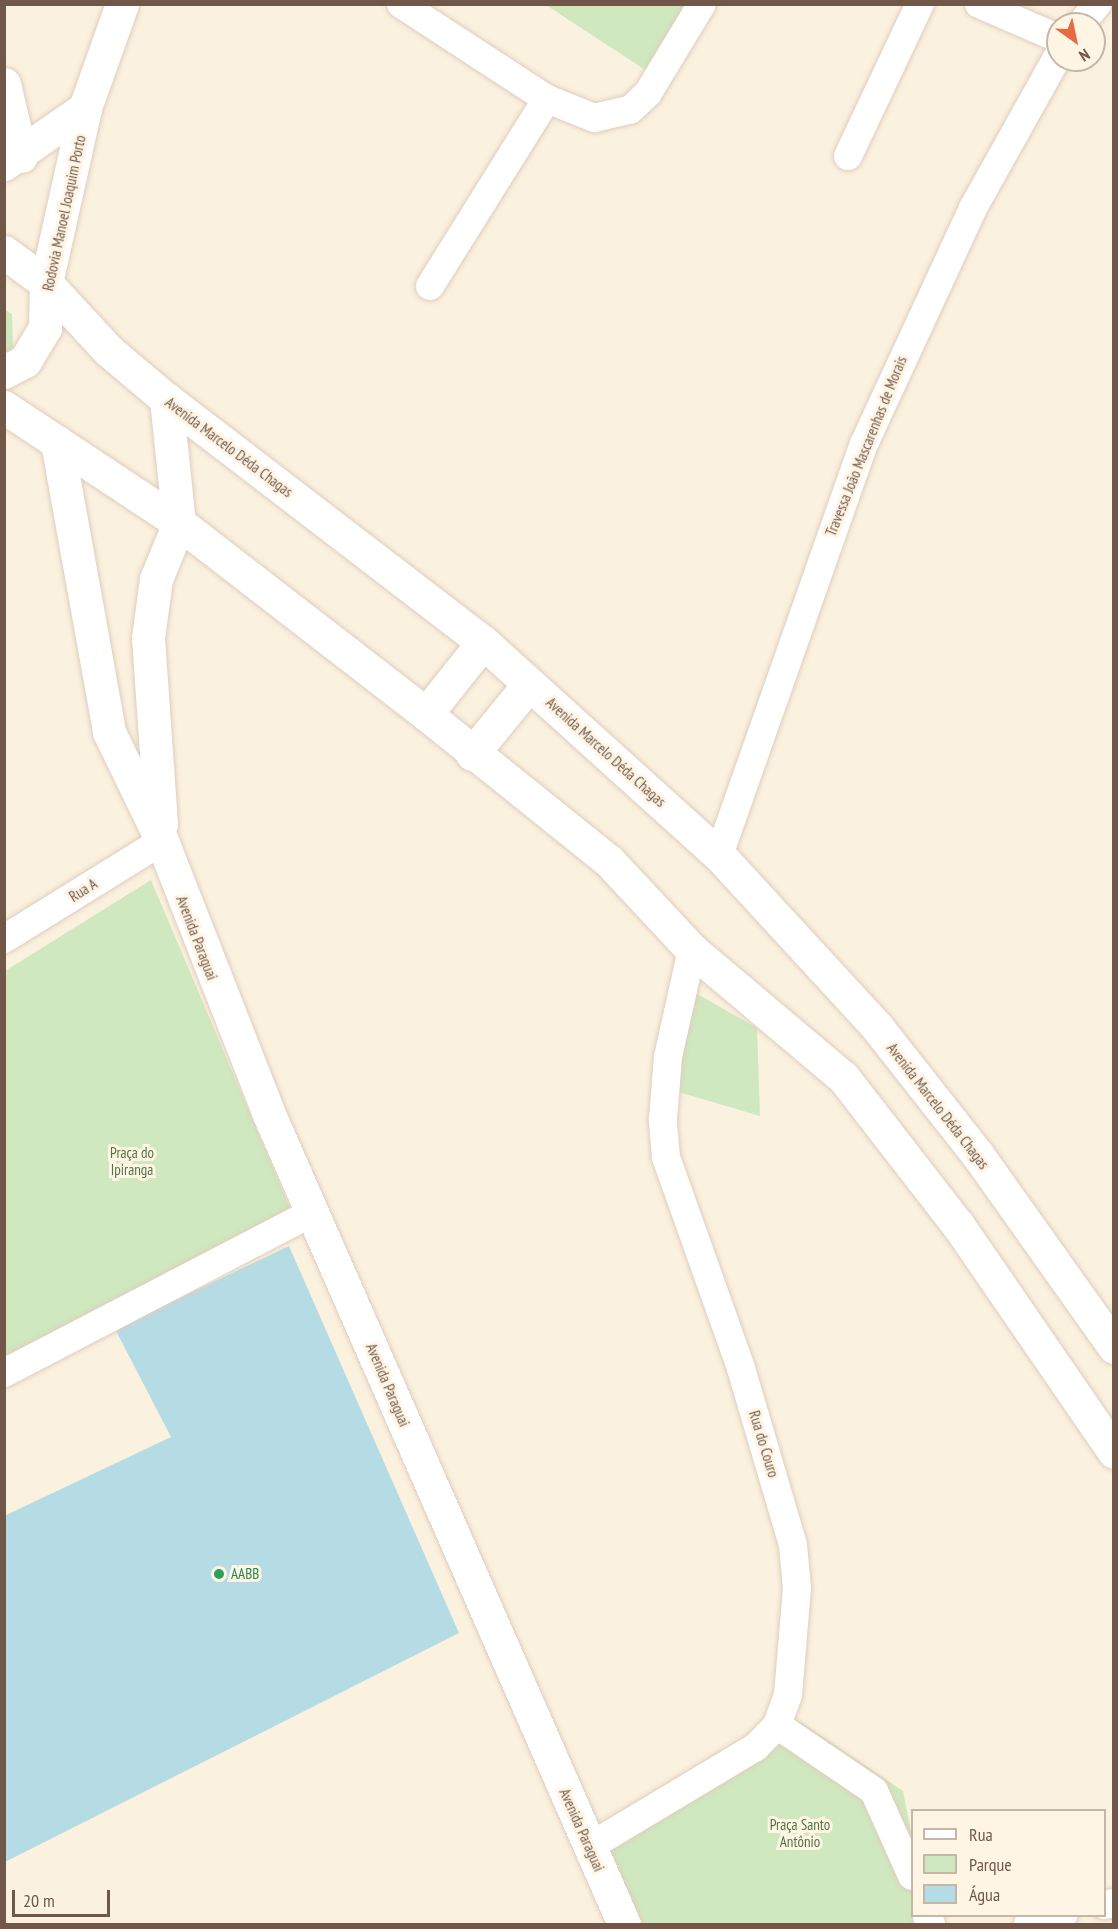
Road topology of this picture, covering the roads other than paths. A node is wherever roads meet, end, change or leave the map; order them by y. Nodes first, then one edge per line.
1 (122, 4) edge
2 (401, 4) edge
3 (702, 4) edge
4 (920, 4) edge
5 (979, 4) edge
6 (1046, 34) edge
7 (1049, 72) edge
8 (4, 84) edge
9 (546, 99) junction
10 (85, 108) junction
11 (848, 156) dead end
12 (13, 160) edge
13 (4, 252) edge
14 (46, 283) junction
15 (430, 286) dead end
16 (4, 372) edge
17 (166, 399) junction
18 (4, 407) edge
19 (57, 442) junction
20 (179, 523) junction
21 (483, 642) junction
22 (530, 684) junction
23 (426, 714) junction
24 (472, 754) junction
25 (162, 841) junction
26 (719, 855) junction
27 (4, 939) edge
28 (692, 950) junction
29 (313, 1212) junction
30 (1113, 1347) edge
31 (4, 1373) edge
32 (1113, 1452) edge
33 (777, 1725) junction
34 (589, 1846) junction
35 (911, 1874) edge
36 (1059, 1917) edge
37 (624, 1924) edge
38 (1028, 1924) edge

1 - 10 main road, Rodovia Manoel Joaquim Porto
2 - 9 street
3 - 9 street
4 - 11 street
5 - 6 street
7 - 26 street, Travessa João Mascarenhas de Morais
8 - 12 main road
9 - 15 street
10 - 12 main road, Rodovia Manoel Joaquim Porto
10 - 14 main road, Rodovia Manoel Joaquim Porto
13 - 14 main road, Avenida Marcelo Déda Chagas
14 - 16 main road, Rodovia Manoel Joaquim Porto
14 - 17 main road, Avenida Marcelo Déda Chagas
17 - 20 main road
17 - 21 main road, Avenida Marcelo Déda Chagas
18 - 19 main road
19 - 20 main road
19 - 25 main road, Avenida Paraguai
20 - 23 main road
20 - 25 main road, Avenida Paraguai
21 - 22 main road, Avenida Marcelo Déda Chagas
21 - 23 main road
22 - 24 main road
22 - 26 main road, Avenida Marcelo Déda Chagas
23 - 24 main road
24 - 28 main road
25 - 27 street, Rua A
25 - 29 main road, Avenida Paraguai
26 - 30 main road, Avenida Marcelo Déda Chagas
28 - 32 main road
28 - 33 street, Rua do Couro
29 - 31 street
29 - 34 main road, Avenida Paraguai
33 - 34 street, Rua do Couro
33 - 35 street
34 - 37 main road, Avenida Paraguai
36 - 38 street

